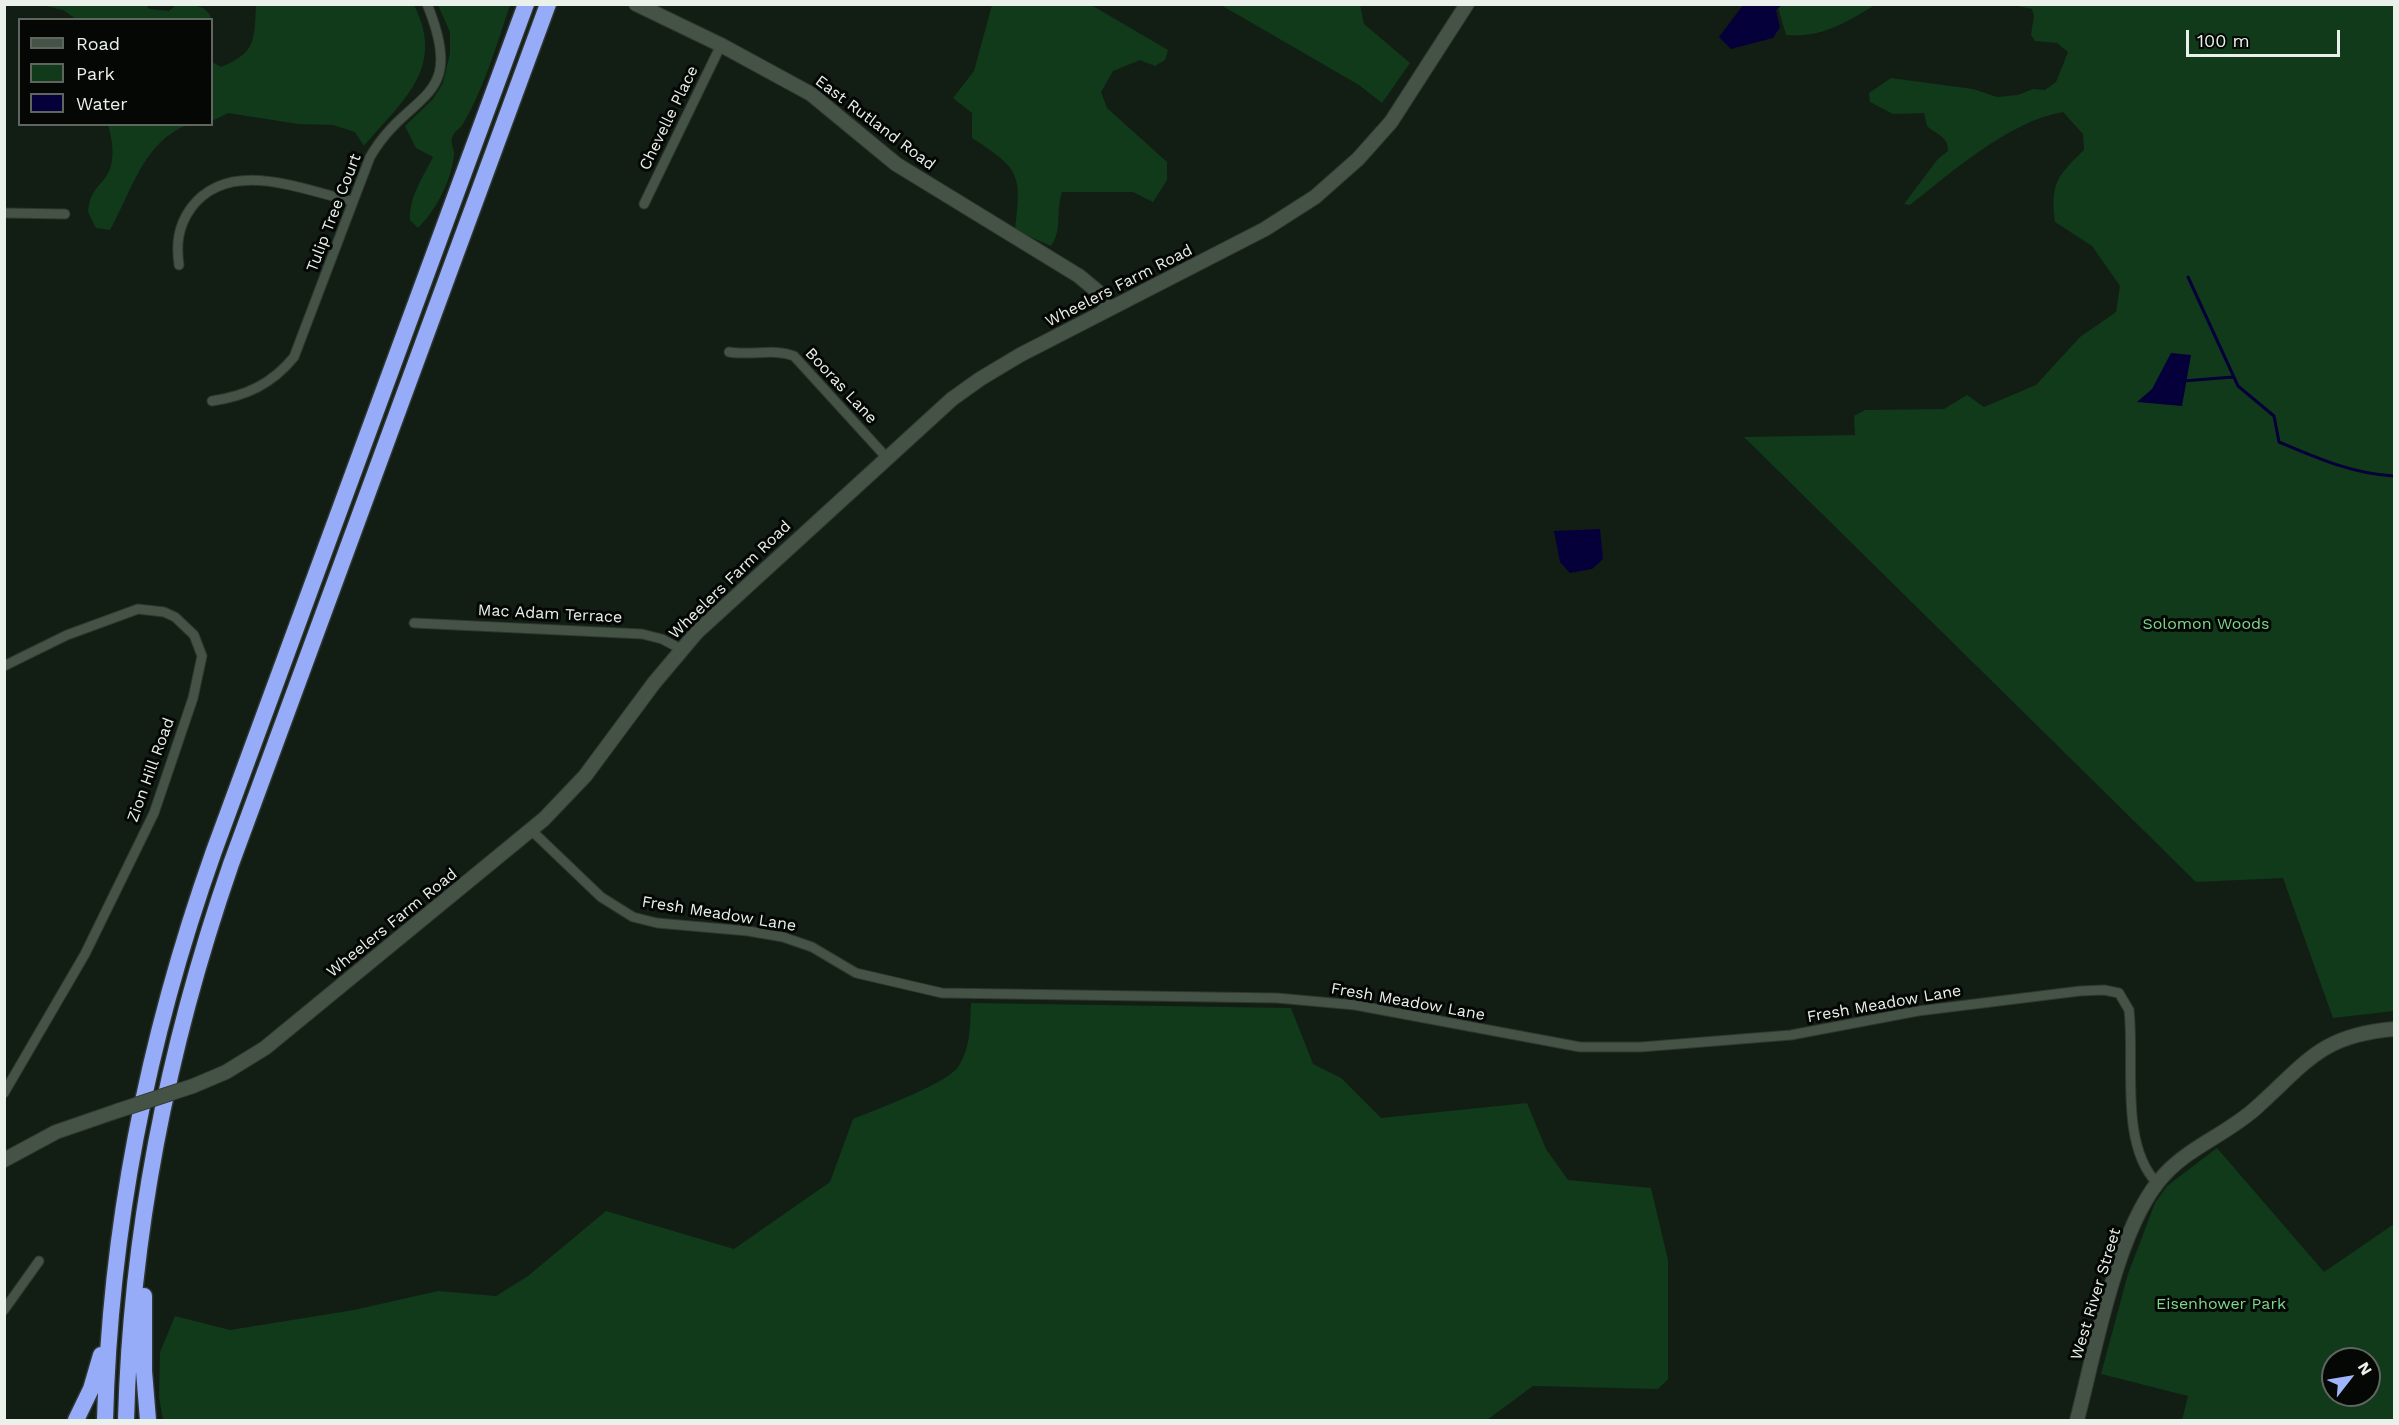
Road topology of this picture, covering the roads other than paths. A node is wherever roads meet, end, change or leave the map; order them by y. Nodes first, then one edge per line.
1 (427, 4) edge
2 (526, 4) edge
3 (548, 4) edge
4 (636, 4) edge
5 (1467, 4) edge
6 (721, 45) junction
7 (352, 201) junction
8 (644, 204) dead end
9 (4, 213) edge
10 (65, 214) dead end
11 (179, 265) dead end
12 (1108, 309) junction
13 (729, 352) dead end
14 (212, 401) dead end
15 (887, 458) junction
16 (414, 623) dead end
17 (681, 649) junction
18 (4, 666) edge
19 (531, 830) junction
20 (2394, 1029) edge
21 (4, 1093) edge
22 (4, 1160) edge
23 (2157, 1183) junction
24 (148, 1188) junction
25 (39, 1261) dead end
26 (114, 1289) junction
27 (4, 1310) edge
28 (76, 1420) edge
29 (105, 1420) edge
30 (126, 1420) edge
31 (148, 1420) edge
32 (2077, 1420) edge

1 - 7 street, Tulip Tree Court
2 - 26 highway
3 - 24 highway
4 - 6 main road, East Rutland Road
5 - 12 main road, Wheelers Farm Road
6 - 8 street, Chevelle Place
6 - 12 main road, East Rutland Road
7 - 11 street
7 - 14 street, Tulip Tree Court
9 - 10 street
12 - 15 main road, Wheelers Farm Road
13 - 15 street, Booras Lane
15 - 17 main road, Wheelers Farm Road
16 - 17 street, Mac Adam Terrace
17 - 19 main road, Wheelers Farm Road
18 - 21 street, Zion Hill Road
19 - 22 main road, Wheelers Farm Road, bridge
19 - 23 street, Fresh Meadow Lane
20 - 23 main road, West River Street
23 - 32 main road, West River Street
24 - 30 highway
24 - 31 highway
25 - 27 street
26 - 28 highway
26 - 29 highway

